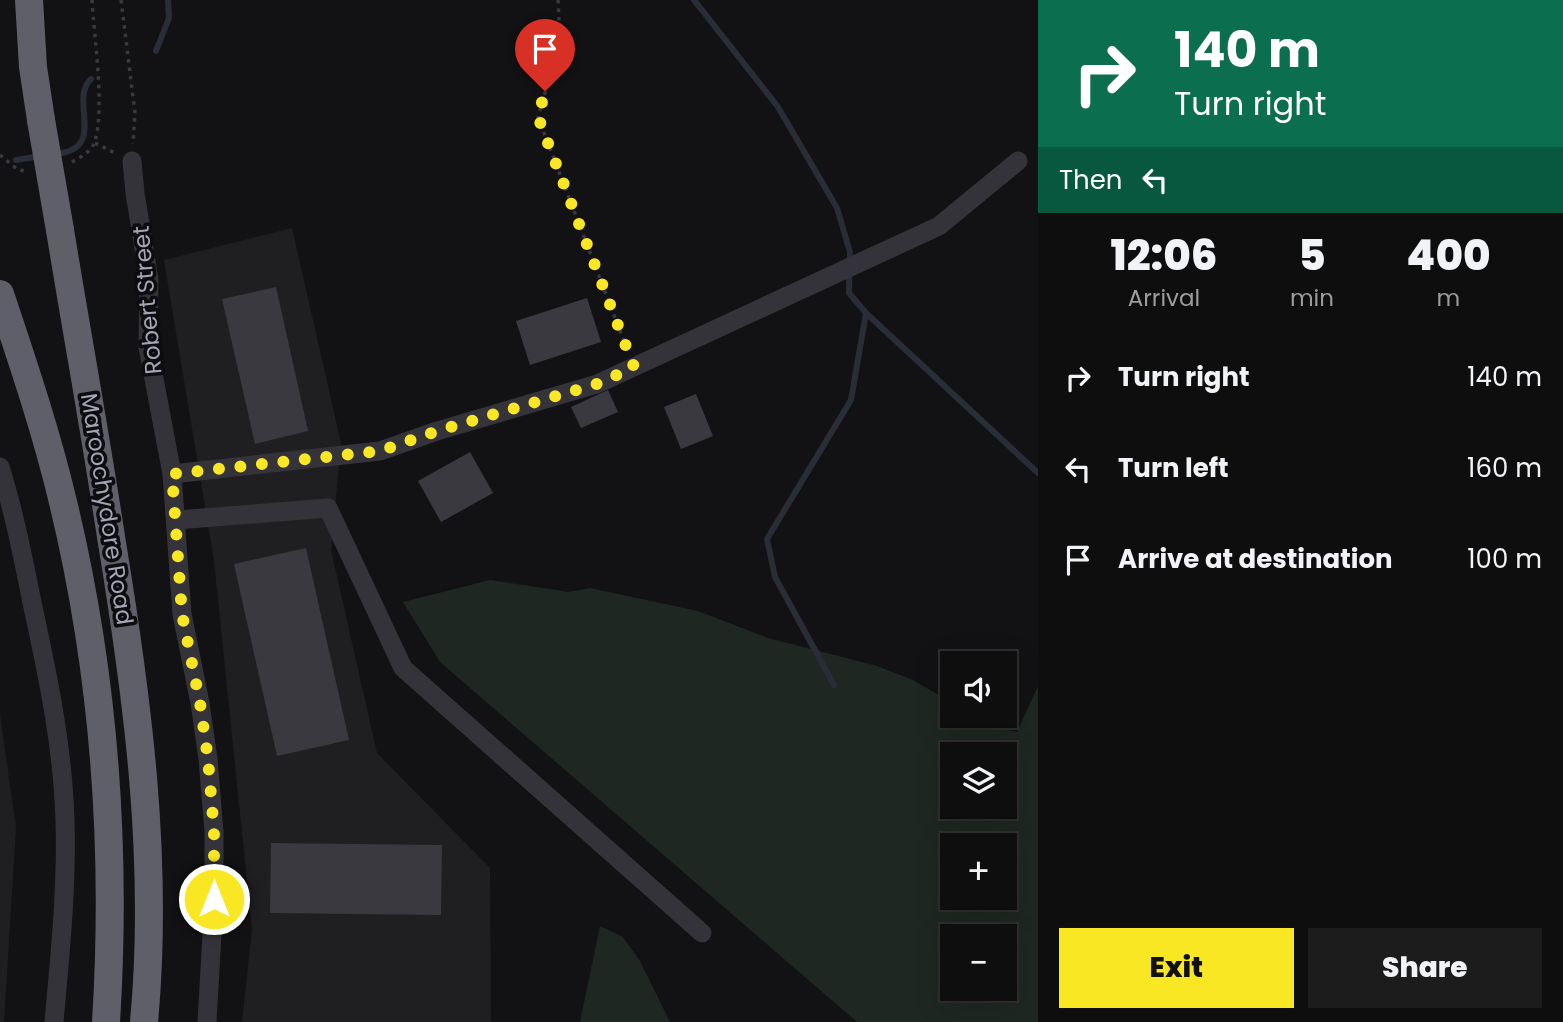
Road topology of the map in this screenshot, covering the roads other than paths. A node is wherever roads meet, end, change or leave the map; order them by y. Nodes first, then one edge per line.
1 (29, 0) edge
2 (132, 161) road end
3 (1018, 161) dead end
4 (0, 294) edge
5 (0, 467) edge
6 (172, 474) junction
7 (177, 520) junction
8 (702, 933) dead end
9 (54, 1022) edge
10 (106, 1022) edge
11 (144, 1022) edge
12 (207, 1022) edge

1 - 11 highway, Maroochydore Road, bridge
2 - 6 street, Robert Street
3 - 6 street
4 - 10 highway, Maroochydore Road
5 - 9 street
6 - 7 street, Robert Street
7 - 8 street
7 - 12 street, Robert Street

